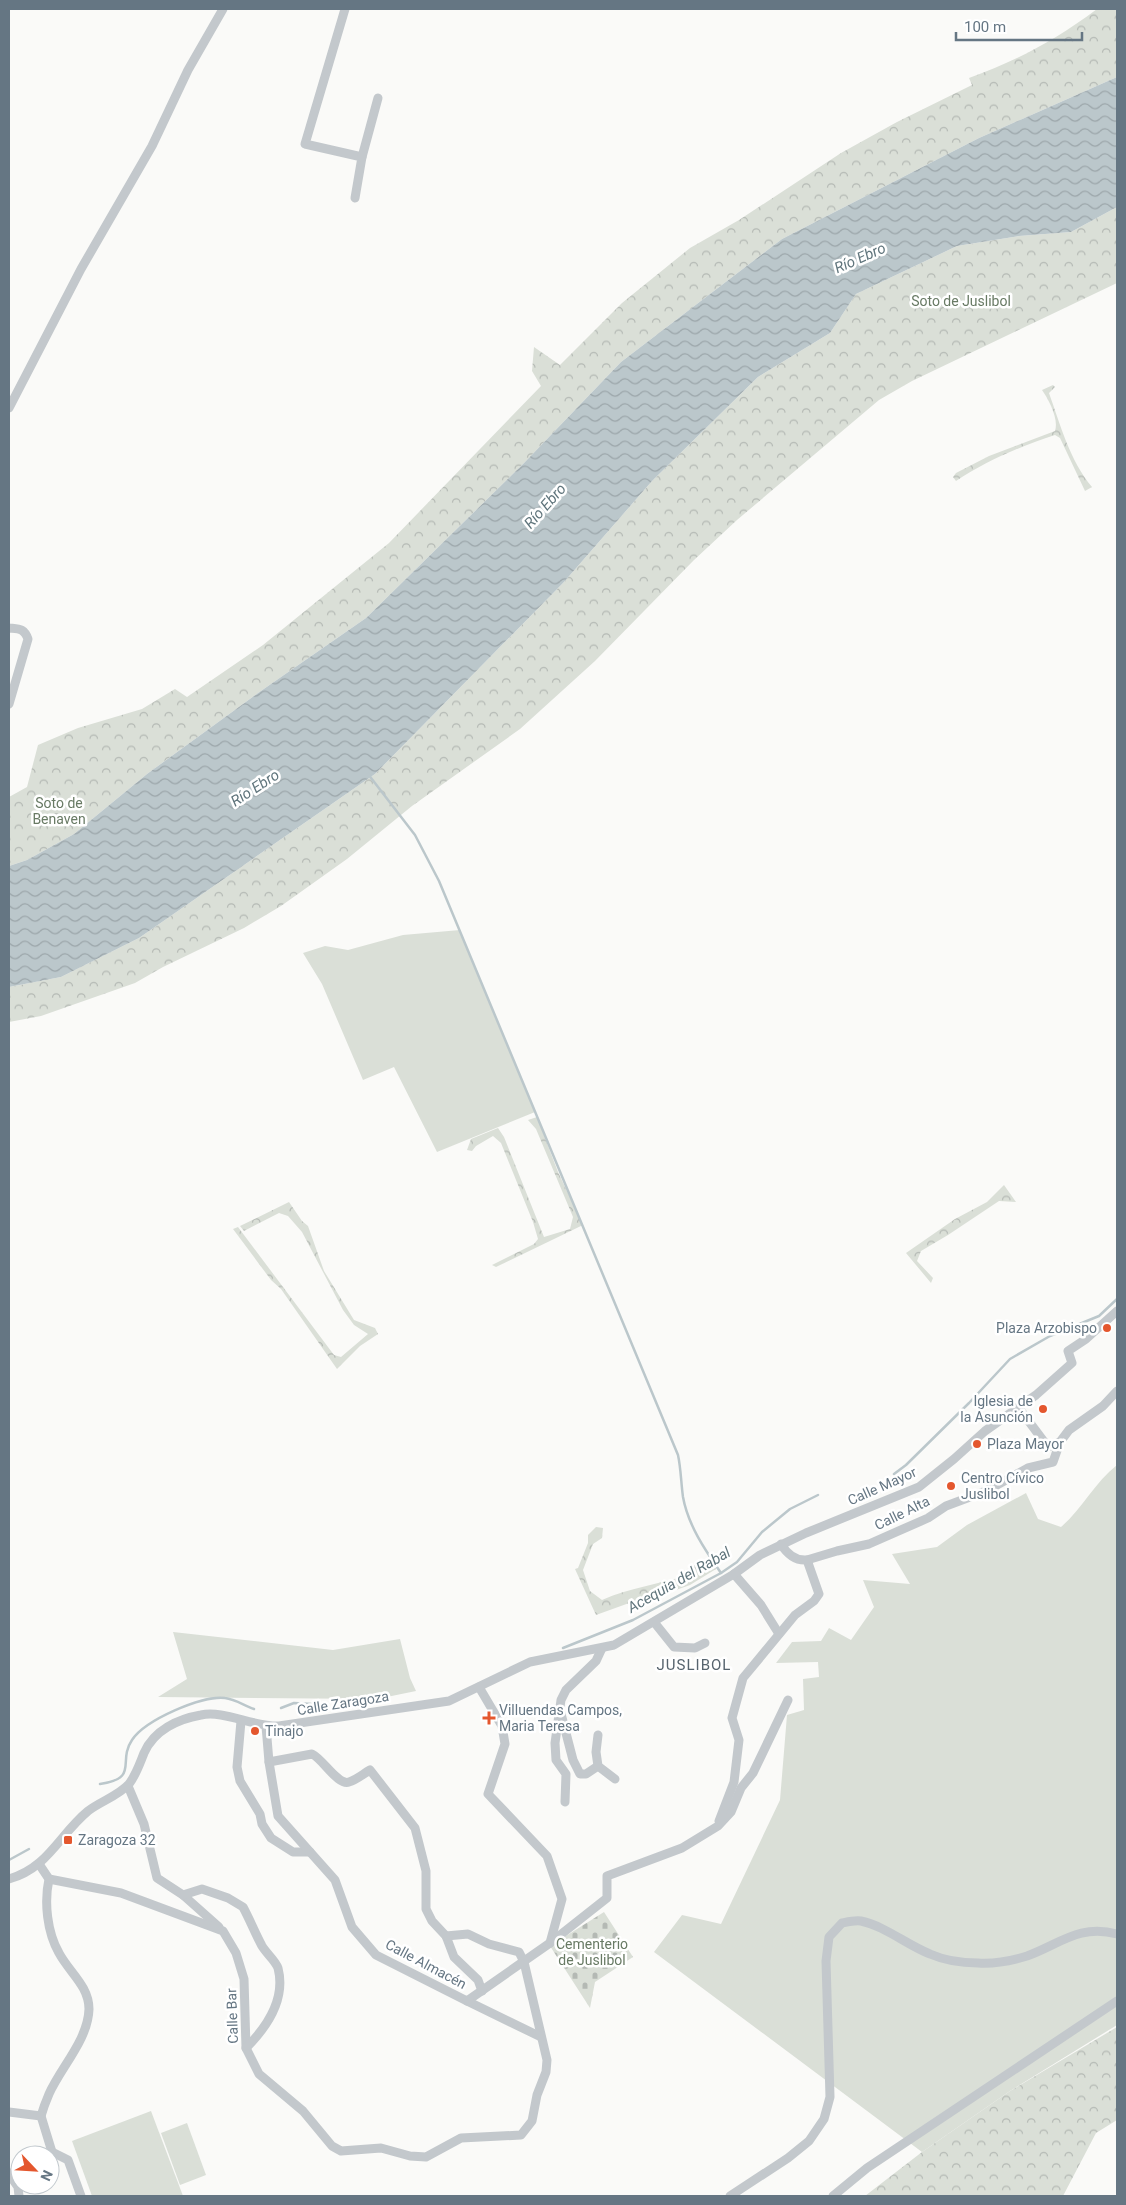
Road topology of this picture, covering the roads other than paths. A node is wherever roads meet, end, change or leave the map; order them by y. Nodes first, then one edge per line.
1 (223, 9) edge
2 (345, 9) edge
3 (378, 98) dead end
4 (362, 157) junction
5 (354, 198) dead end
6 (9, 408) edge
7 (9, 628) edge
8 (9, 704) edge
9 (1117, 1311) edge
10 (1117, 1391) edge
11 (1018, 1407) junction
12 (1060, 1442) junction
13 (781, 1544) junction
14 (807, 1560) junction
15 (734, 1574) junction
16 (724, 1580) joint
17 (654, 1622) junction
18 (779, 1634) junction
19 (705, 1643) dead end
20 (602, 1648) junction
21 (479, 1687) junction
22 (788, 1700) dead end
23 (559, 1709) junction
24 (241, 1721) junction
25 (266, 1726) junction
26 (598, 1735) dead end
27 (269, 1762) junction
28 (598, 1766) junction
29 (615, 1779) dead end
30 (128, 1786) junction
31 (565, 1802) dead end
32 (718, 1826) junction
33 (310, 1852) junction
34 (39, 1864) junction
35 (9, 1879) edge
36 (49, 1879) junction
37 (183, 1895) junction
38 (223, 1931) junction
39 (1117, 1934) edge
40 (446, 1936) junction
41 (550, 1943) junction
42 (524, 1962) junction
43 (482, 1991) junction
44 (467, 2001) junction
45 (1117, 2001) edge
46 (541, 2037) junction
47 (246, 2048) junction
48 (9, 2112) edge
49 (41, 2116) junction
50 (47, 2145) edge
51 (60, 2157) edge
52 (9, 2174) edge
53 (19, 2196) edge
54 (81, 2196) edge
55 (730, 2196) edge
56 (833, 2196) edge

1 - 6 street
2 - 4 street
3 - 4 street
4 - 5 street
7 - 8 street
9 - 11 street, Calle Mayor
10 - 12 street, Calle Alta
11 - 12 street
11 - 13 street, Calle Mayor
12 - 14 street, Calle Alta
13 - 14 street
13 - 15 street, Calle Mayor
14 - 18 street
15 - 16 street, Calle Mayor
15 - 18 street
16 - 17 street, Calle Zaragoza
17 - 19 street
17 - 20 street, Calle Zaragoza
18 - 32 street
20 - 21 street, Calle Zaragoza
20 - 23 street
21 - 25 street, Calle Zaragoza
21 - 41 street
22 - 32 street
23 - 28 street
23 - 31 street
24 - 25 street, Calle Zaragoza
24 - 30 street, Calle Zaragoza
24 - 33 street
25 - 27 street, Calle Almacén
26 - 28 street
27 - 33 street, Calle Almacén
27 - 40 street
28 - 29 street
30 - 34 street
30 - 37 street, Calle Bar
32 - 41 street, Calle Almacén
33 - 44 street, Calle Almacén
34 - 35 street
34 - 36 street
36 - 38 street
36 - 49 street
37 - 38 street, Calle Bar
37 - 47 street
38 - 47 street, Calle Bar
39 - 55 street
40 - 42 street
40 - 43 street
41 - 42 street, Calle Almacén
42 - 43 street, Calle Almacén
42 - 46 street
43 - 44 street, Calle Almacén
44 - 46 street
45 - 56 street
46 - 47 street, Calle Bar
48 - 49 street
49 - 50 street
51 - 54 street
52 - 53 street

